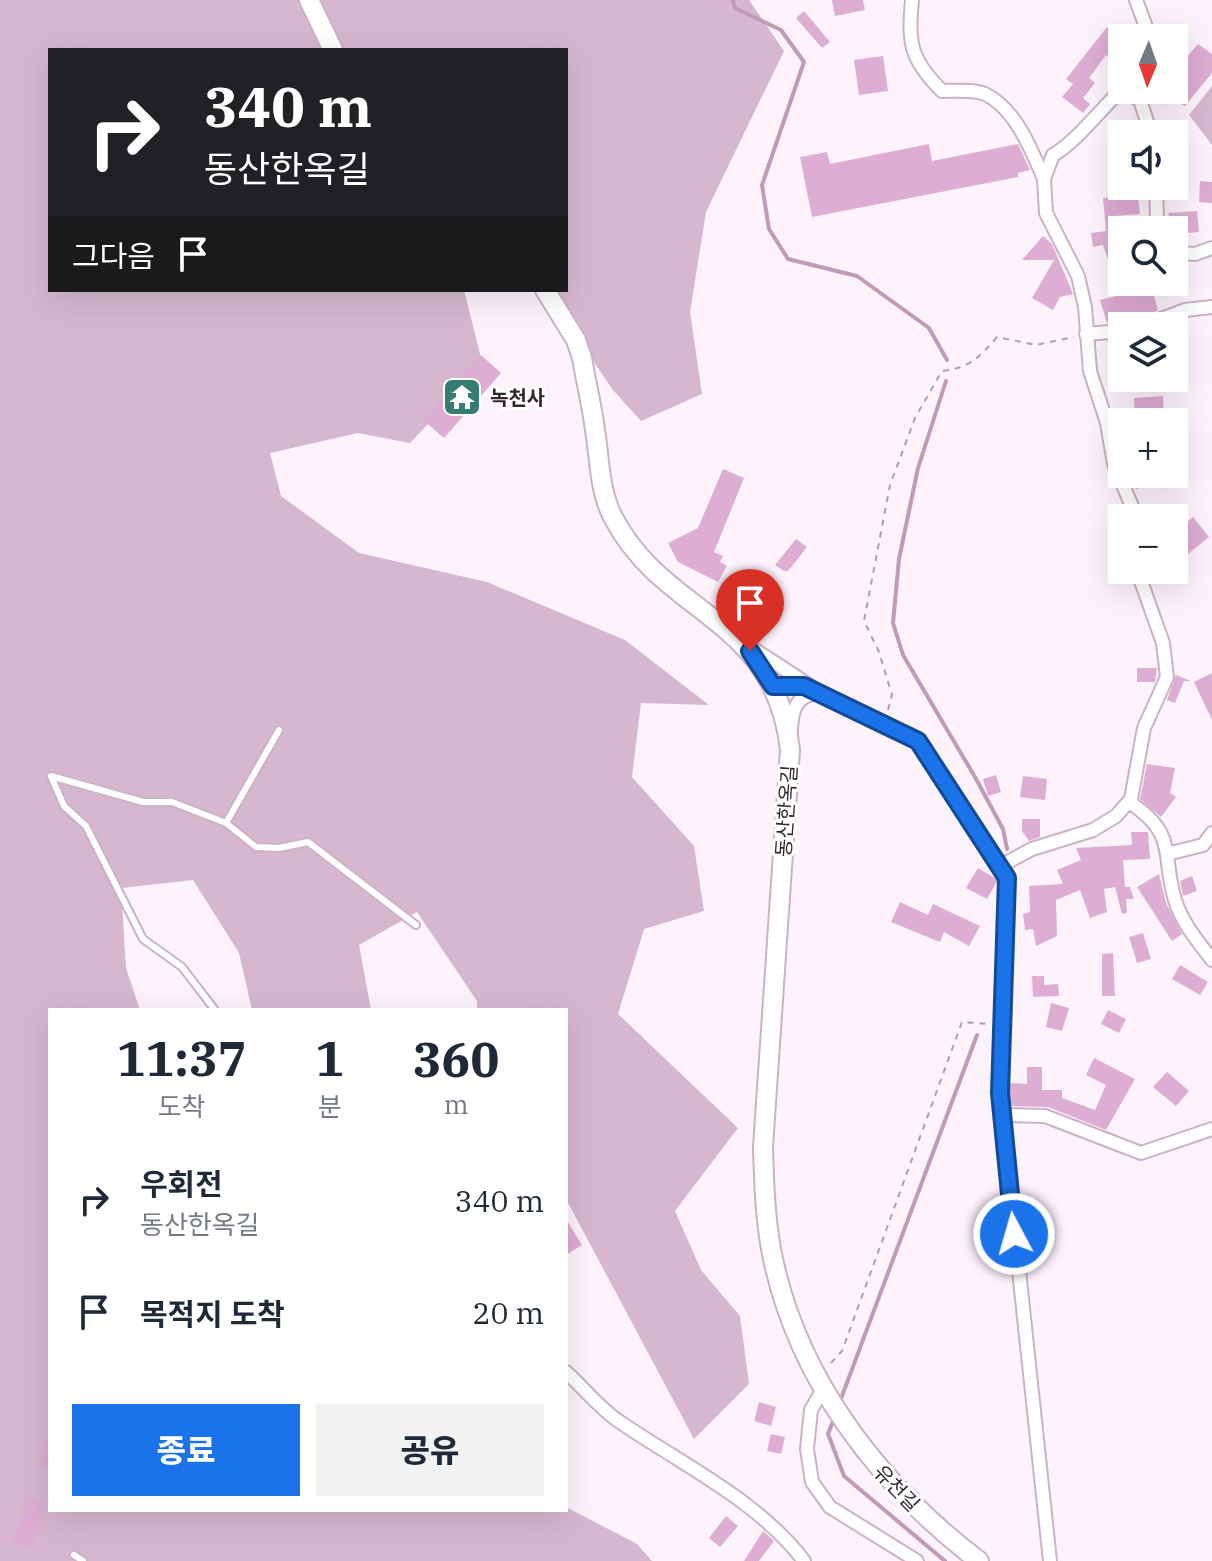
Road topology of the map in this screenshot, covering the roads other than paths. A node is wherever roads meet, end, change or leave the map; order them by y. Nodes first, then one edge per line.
1 (309, 0) edge
2 (912, 0) edge
3 (1136, 0) edge
4 (1145, 24) edge
5 (332, 48) edge
6 (1108, 104) edge
7 (1044, 179) junction
8 (1212, 248) edge
9 (1188, 254) edge
10 (546, 292) edge
11 (1212, 307) edge
12 (1180, 312) edge
13 (1108, 332) edge
14 (1086, 334) junction
15 (1131, 504) edge
16 (1142, 584) edge
17 (740, 641) junction
18 (773, 686) junction
19 (821, 693) junction
20 (279, 730) dead end
21 (790, 750) junction
22 (1129, 802) junction
23 (226, 823) junction
24 (1212, 833) edge
25 (1208, 848) edge
26 (1167, 854) junction
27 (1000, 866) junction
28 (416, 925) dead end
29 (1212, 960) edge
30 (213, 1008) edge
31 (1002, 1115) junction
32 (1212, 1129) edge
33 (568, 1374) edge
34 (824, 1387) junction
35 (74, 1555) dead end
36 (83, 1561) edge
37 (804, 1561) edge
38 (917, 1561) edge
39 (979, 1561) edge
40 (1050, 1561) edge

1 - 5 street
2 - 7 street
3 - 4 street
6 - 7 street
7 - 14 street
8 - 9 street
10 - 17 street, 동산한옥길
11 - 12 street
13 - 14 street
14 - 15 street
16 - 22 street
17 - 18 street, 동산한옥길
17 - 19 street
18 - 19 street
18 - 21 street, 동산한옥길
19 - 21 street
19 - 27 street
20 - 23 lane
21 - 34 street, 동산한옥길
22 - 26 street
22 - 27 street
23 - 28 lane
23 - 30 lane
24 - 25 street
25 - 26 street
26 - 29 street
27 - 31 street
31 - 32 street
31 - 40 street
33 - 37 street
34 - 38 street
34 - 39 street, 유천길
35 - 36 lane

